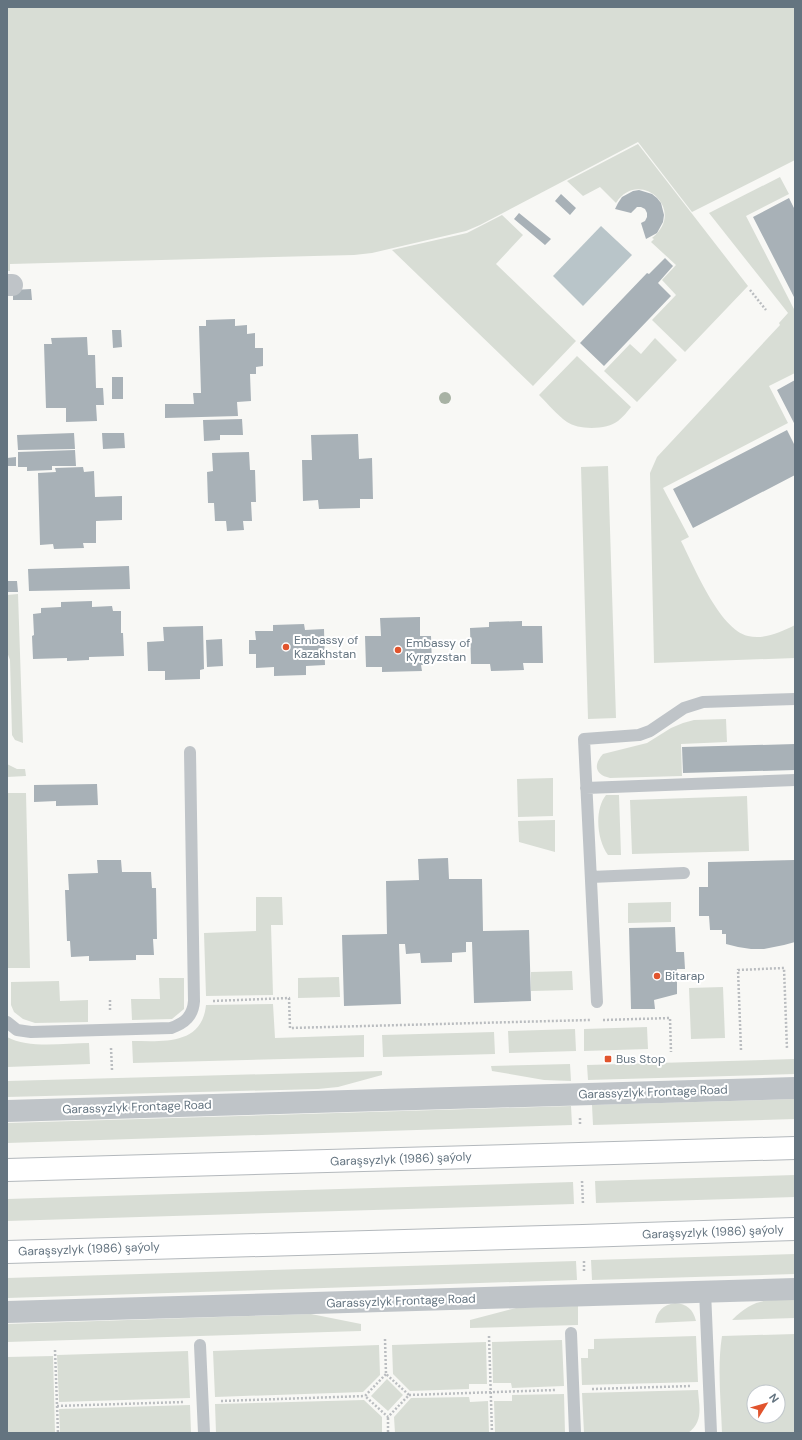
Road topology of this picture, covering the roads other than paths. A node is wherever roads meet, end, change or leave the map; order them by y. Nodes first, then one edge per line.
1 (795, 699) edge
2 (190, 752) dead end
3 (795, 780) edge
4 (586, 788) junction
5 (684, 874) dead end
6 (591, 877) junction
7 (597, 1002) dead end
8 (7, 1022) edge
9 (795, 1088) edge
10 (7, 1111) edge
11 (795, 1148) edge
12 (7, 1170) edge
13 (795, 1229) edge
14 (7, 1252) edge
15 (795, 1289) edge
16 (705, 1291) junction
17 (7, 1312) edge
18 (571, 1333) dead end
19 (200, 1345) dead end
20 (204, 1433) edge
21 (575, 1433) edge
22 (711, 1433) edge

1 - 4 lane
2 - 8 lane
3 - 4 lane
4 - 6 lane
5 - 6 lane
6 - 7 lane
9 - 10 street, Garassyzlyk Frontage Road
11 - 12 main road, Garaşsyzlyk (1986) şaýoly
13 - 14 main road, Garaşsyzlyk (1986) şaýoly
15 - 16 street, Garassyzlyk Frontage Road
16 - 17 street, Garassyzlyk Frontage Road
16 - 22 lane
18 - 21 lane
19 - 20 lane

